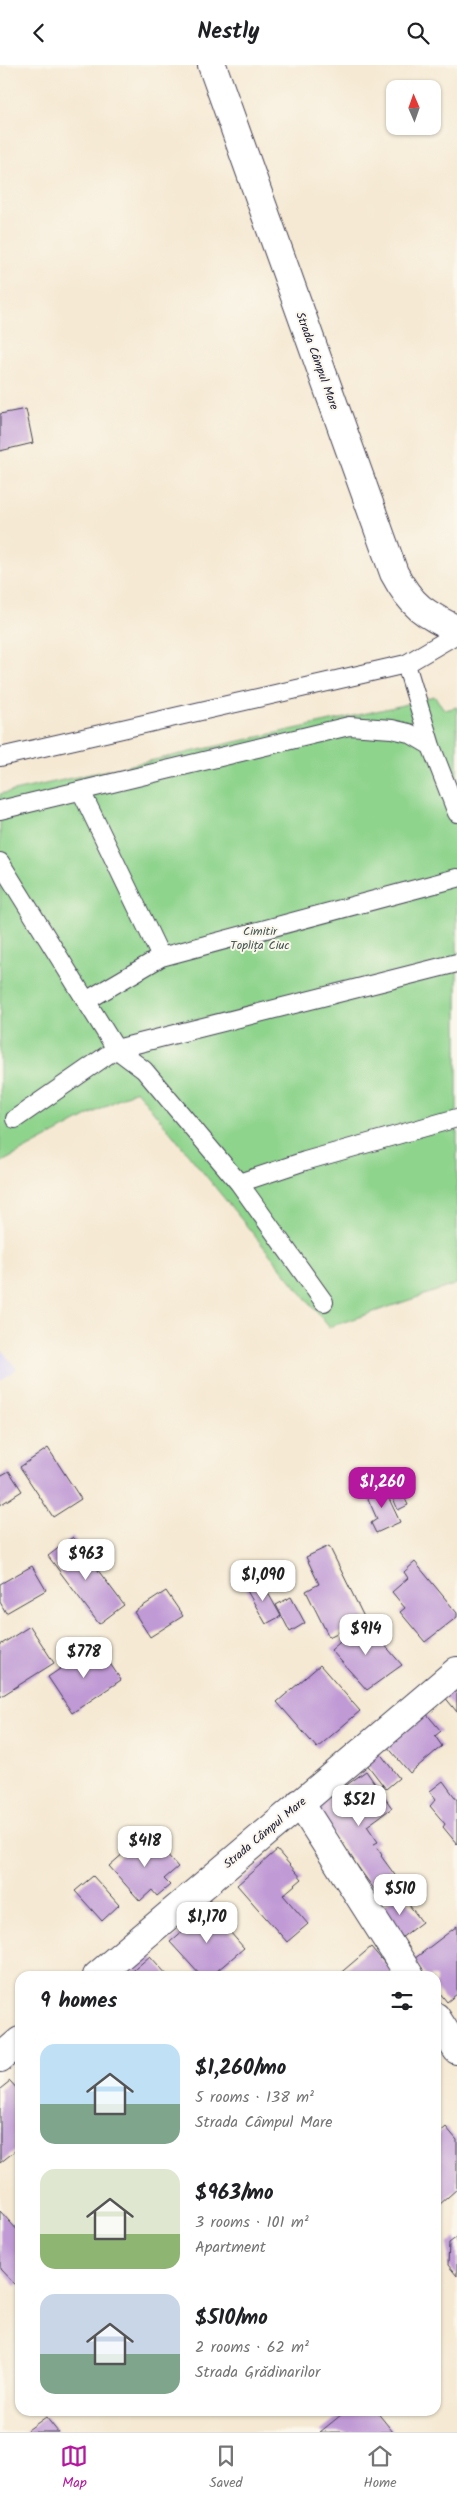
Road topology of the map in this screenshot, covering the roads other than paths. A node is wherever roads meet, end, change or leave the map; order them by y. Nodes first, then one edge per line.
1 (212, 65) edge
2 (457, 632) edge
3 (406, 664) junction
4 (431, 747) junction
5 (0, 757) edge
6 (81, 791) junction
7 (0, 810) edge
8 (457, 813) edge
9 (0, 862) edge
10 (457, 878) edge
11 (161, 957) junction
12 (457, 963) edge
13 (86, 1001) junction
14 (116, 1049) junction
15 (457, 1118) edge
16 (15, 1119) dead end
17 (239, 1183) junction
18 (324, 1302) dead end
19 (457, 1671) edge
20 (300, 1803) junction
21 (103, 1971) edge
22 (407, 1971) edge
23 (441, 2025) edge
24 (15, 2045) edge
25 (457, 2050) edge
26 (0, 2058) edge

1 - 2 street, Strada Câmpul Mare
2 - 3 lane
3 - 4 lane
3 - 5 lane
4 - 6 lane
4 - 8 lane
6 - 7 lane
6 - 11 lane
9 - 13 lane
10 - 11 lane
11 - 13 lane
12 - 14 lane
13 - 14 lane
14 - 16 lane
14 - 17 lane
15 - 17 lane
17 - 18 lane
19 - 20 street, Strada Câmpul Mare
20 - 21 street, Strada Câmpul Mare
20 - 22 street
23 - 25 street
24 - 26 street

